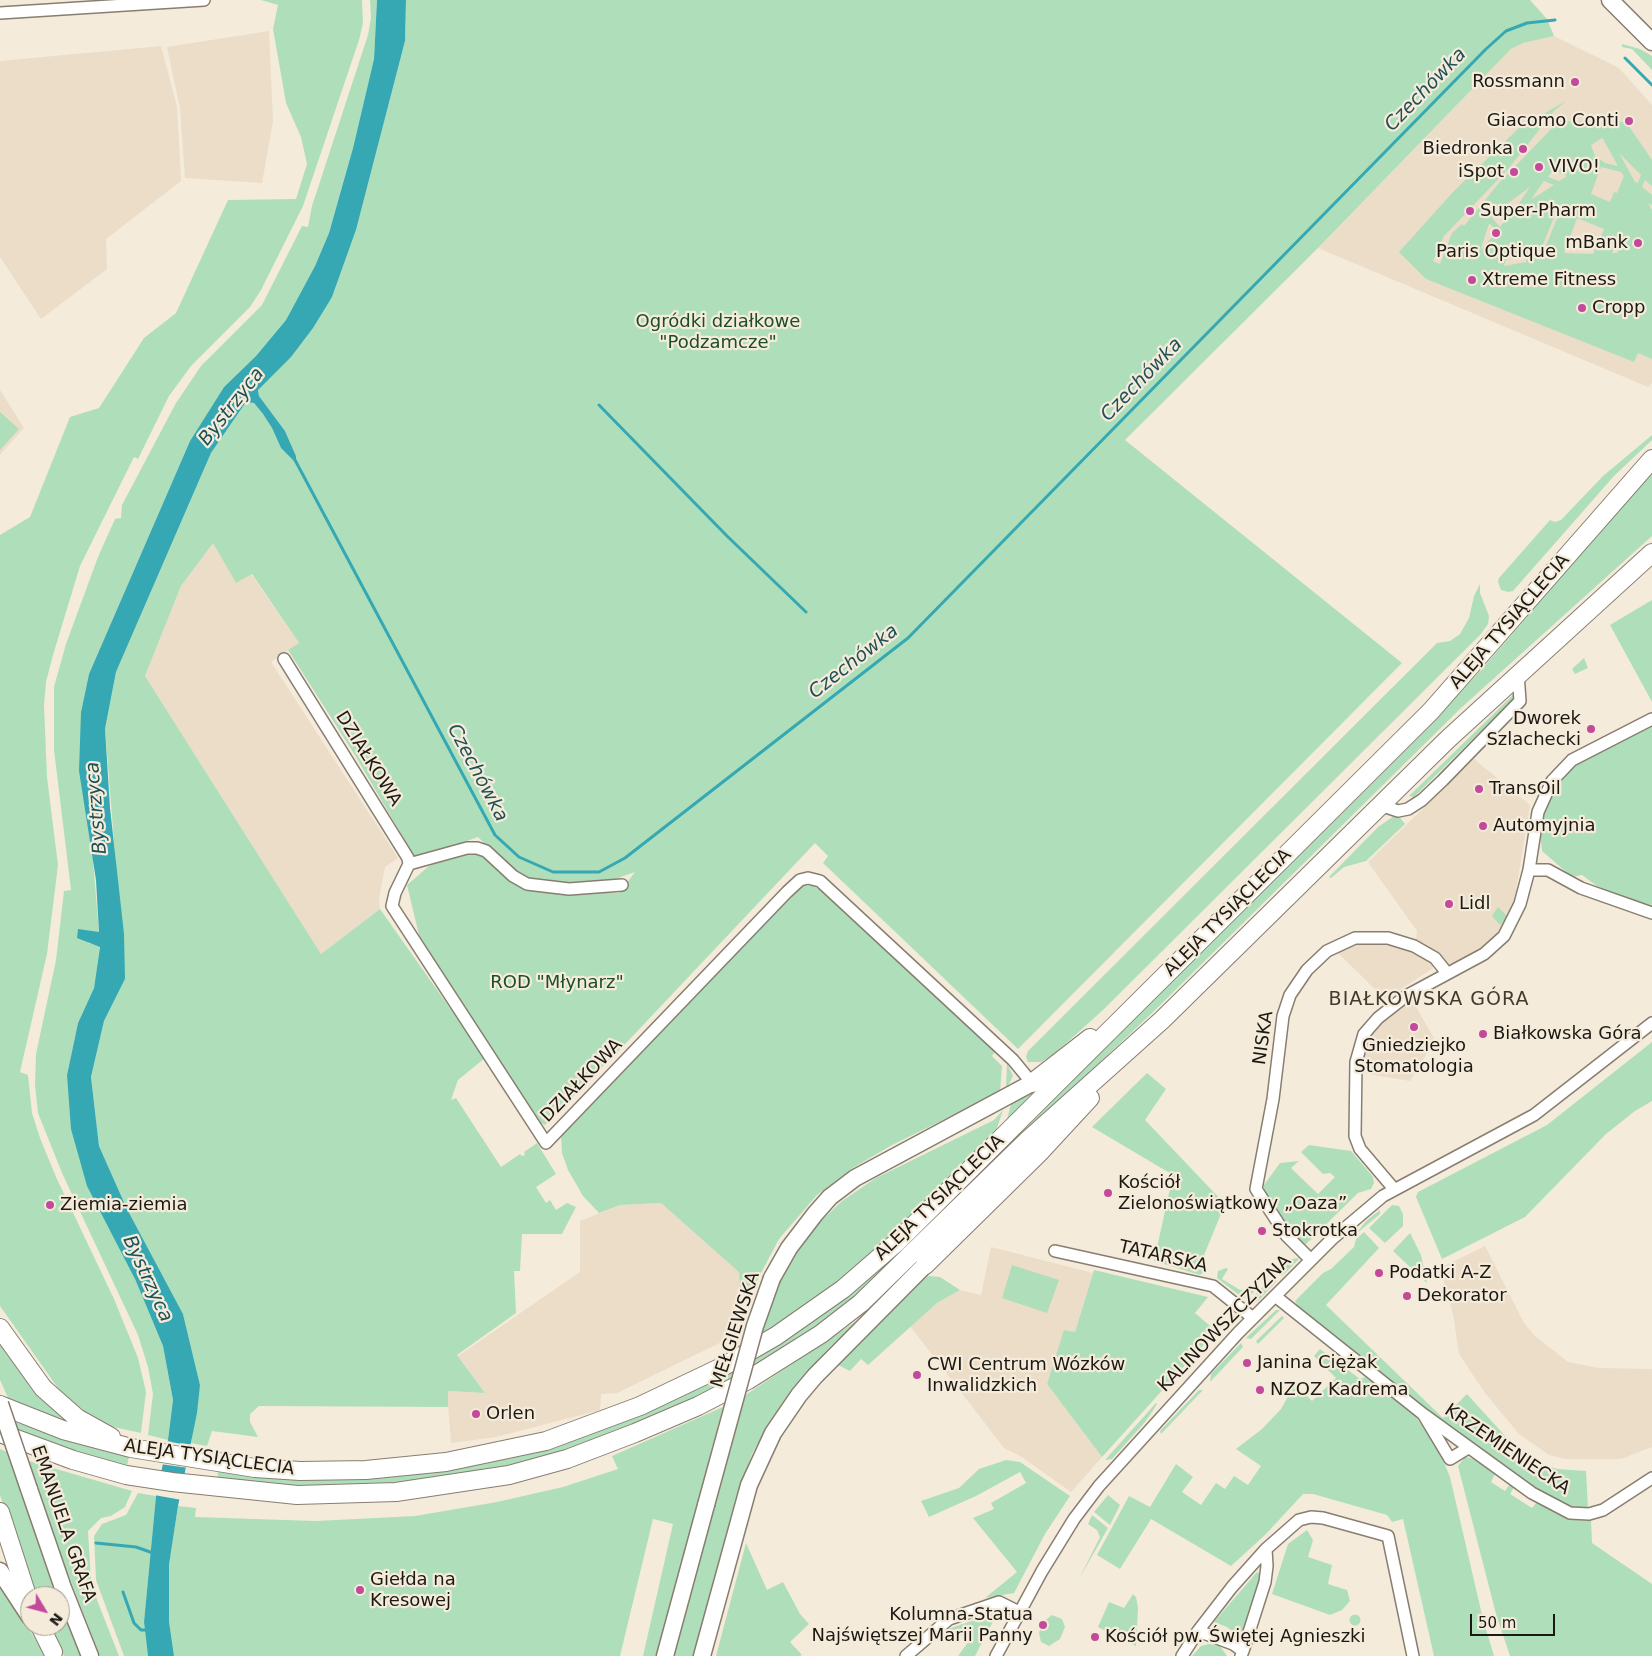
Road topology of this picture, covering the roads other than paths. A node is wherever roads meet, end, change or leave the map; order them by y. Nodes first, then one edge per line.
1 (204, 0) edge
2 (1614, 4) edge
3 (0, 13) edge
4 (1652, 42) edge
5 (1652, 459) edge
6 (1652, 553) edge
7 (284, 659) dead end
8 (1518, 674) junction
9 (1652, 719) edge
10 (1380, 805) junction
11 (409, 864) junction
12 (1529, 870) junction
13 (622, 885) dead end
14 (1652, 913) edge
15 (1447, 973) junction
16 (1153, 988) junction
17 (1162, 1020) junction
18 (1652, 1023) edge
19 (1032, 1083) junction
20 (1394, 1189) junction
21 (1056, 1251) dead end
22 (1311, 1260) junction
23 (925, 1265) joint
24 (1275, 1296) junction
25 (1253, 1318) junction
26 (0, 1328) edge
27 (0, 1404) edge
28 (1422, 1414) junction
29 (0, 1433) edge
30 (131, 1448) junction
31 (1468, 1448) junction
32 (1652, 1478) edge
33 (0, 1512) edge
34 (1266, 1549) junction
35 (0, 1571) edge
36 (24, 1586) edge
37 (20, 1602) edge
38 (1019, 1612) junction
39 (1198, 1630) junction
40 (42, 1636) edge
41 (45, 1636) edge
42 (54, 1654) edge
43 (1242, 1654) edge
44 (90, 1656) edge
45 (666, 1656) edge
46 (702, 1656) edge
47 (906, 1656) edge
48 (996, 1656) edge
49 (1182, 1656) edge
50 (1413, 1656) edge

1 - 3 street
2 - 4 main road
5 - 16 main road, ALEJA TYSIĄCLECIA
6 - 8 main road, ALEJA TYSIĄCLECIA
7 - 11 street, DZIAŁKOWA
8 - 10 main road, ALEJA TYSIĄCLECIA
8 - 10 street
9 - 12 street
10 - 17 main road, ALEJA TYSIĄCLECIA
11 - 13 street
11 - 19 street, DZIAŁKOWA
12 - 14 street
12 - 15 street
15 - 20 street
15 - 22 street, NISKA
16 - 19 main road
16 - 30 main road, ALEJA TYSIĄCLECIA
17 - 23 main road
17 - 29 main road, ALEJA TYSIĄCLECIA
18 - 20 street, KALINOWSZCZYZNA
19 - 45 main road, MEŁGIEWSKA, bridge
20 - 22 street, KALINOWSZCZYZNA
21 - 25 street, TATARSKA
22 - 24 street, KALINOWSZCZYZNA
23 - 46 main road
24 - 25 street, KALINOWSZCZYZNA
24 - 28 street, KRZEMIENIECKA
25 - 38 street, KALINOWSZCZYZNA
26 - 30 main road
27 - 30 main road, ALEJA TYSIĄCLECIA
27 - 44 main road, EMANUELA GRAFA, bridge
28 - 31 street, KRZEMIENIECKA
28 - 31 street
31 - 32 street, KRZEMIENIECKA
33 - 36 main road
34 - 39 street
34 - 43 street
34 - 50 street
35 - 37 main road
38 - 47 street
38 - 48 street, KALINOWSZCZYZNA
39 - 43 street
39 - 49 street
40 - 42 main road
41 - 42 main road

